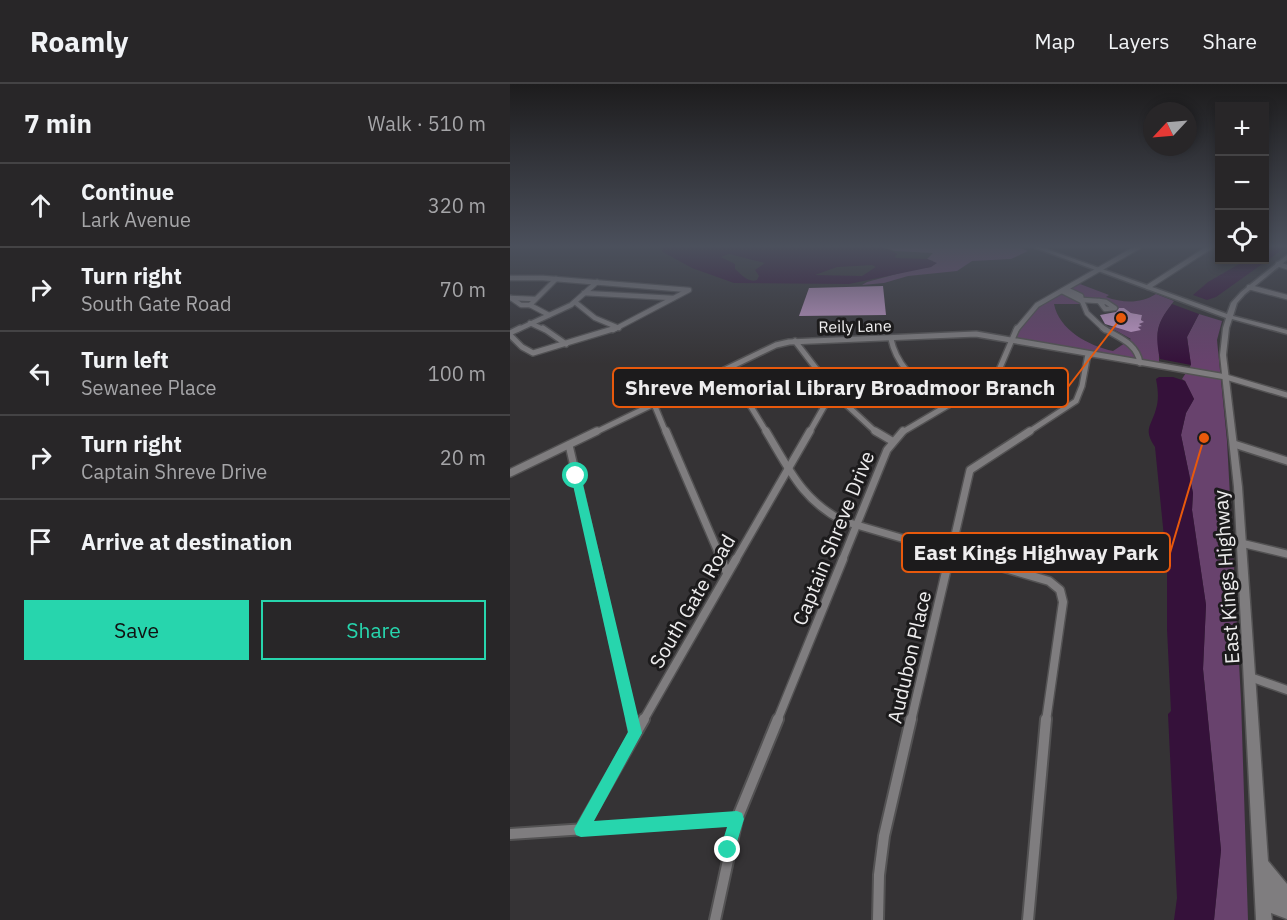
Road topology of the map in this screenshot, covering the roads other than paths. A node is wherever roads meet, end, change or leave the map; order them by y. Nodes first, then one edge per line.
1 (549, 286) edge
2 (592, 286) edge
3 (654, 286) edge
4 (1071, 286) edge
5 (1145, 286) edge
6 (1148, 287) joint
7 (1250, 287) joint
8 (1064, 290) junction
9 (584, 293) junction
10 (1287, 297) edge
11 (510, 298) edge
12 (675, 298) junction
13 (535, 299) junction
14 (1083, 300) junction
15 (1099, 301) dead end
16 (575, 303) junction
17 (530, 305) junction
18 (549, 315) junction
19 (1229, 317) junction
20 (530, 323) junction
21 (619, 328) junction
22 (1287, 332) edge
23 (510, 334) edge
24 (891, 339) junction
25 (795, 341) junction
26 (1011, 341) junction
27 (566, 344) junction
28 (1088, 354) junction
29 (1138, 363) junction
30 (728, 369) junction
31 (1226, 377) junction
32 (834, 389) junction
33 (1287, 395) edge
34 (654, 404) junction
35 (944, 407) junction
36 (892, 441) junction
37 (1234, 444) junction
38 (569, 445) junction
39 (1287, 461) edge
40 (789, 466) junction
41 (510, 473) edge
42 (856, 525) junction
43 (1241, 543) junction
44 (951, 552) junction
45 (1287, 554) edge
46 (727, 573) junction
47 (1250, 677) junction
48 (1287, 690) edge
49 (635, 733) junction
50 (737, 819) junction
51 (581, 829) junction
52 (510, 834) edge
53 (1260, 863) junction
54 (1287, 896) edge
55 (1262, 898) junction
56 (1287, 903) edge
57 (1287, 911) edge
58 (715, 920) edge
59 (878, 920) edge
60 (1028, 920) edge
61 (1264, 920) edge

1 - 13 street
2 - 9 street
3 - 12 street
4 - 8 street, Captain Shreve Drive
5 - 6 main road
6 - 19 main road
7 - 10 street
7 - 19 main road, East Kings Highway
8 - 14 street
8 - 26 street, Captain Shreve Drive
9 - 12 street
9 - 16 street
11 - 13 street
11 - 17 street
12 - 21 street
13 - 17 street
14 - 15 street
14 - 29 street
16 - 18 street
16 - 21 street
17 - 18 street
18 - 20 street
19 - 22 main road
19 - 31 main road, East Kings Highway
20 - 23 street
20 - 27 street
21 - 27 street
23 - 27 street
24 - 25 street, Reily Lane
24 - 26 street, Reily Lane
24 - 35 street
25 - 30 street, Reily Lane
25 - 32 street
26 - 28 street, Reily Lane
26 - 35 street, Captain Shreve Drive
28 - 29 street, Reily Lane
28 - 44 street, Audubon Place
29 - 31 street, Reily Lane
30 - 34 street, Reily Lane
30 - 40 street
31 - 33 street, Reily Lane
31 - 37 main road, East Kings Highway
32 - 36 street
32 - 40 street, South Gate Road
34 - 38 street, Reily Lane
34 - 46 street
35 - 36 street, Captain Shreve Drive
36 - 42 street, Captain Shreve Drive
37 - 39 street
37 - 43 main road, East Kings Highway
38 - 41 street, Reily Lane
38 - 49 street
40 - 42 street
40 - 46 street, South Gate Road
42 - 44 street
42 - 50 street, Captain Shreve Drive
43 - 45 street
43 - 47 main road, East Kings Highway
44 - 59 street, Audubon Place
44 - 60 street
46 - 49 street, South Gate Road
47 - 48 street
47 - 53 main road, East Kings Highway
49 - 51 street, South Gate Road
50 - 51 street
50 - 58 street, Captain Shreve Drive
51 - 52 street
53 - 54 main road
53 - 55 main road, East Kings Highway
55 - 56 main road
55 - 57 main road
55 - 61 main road, East Kings Highway

